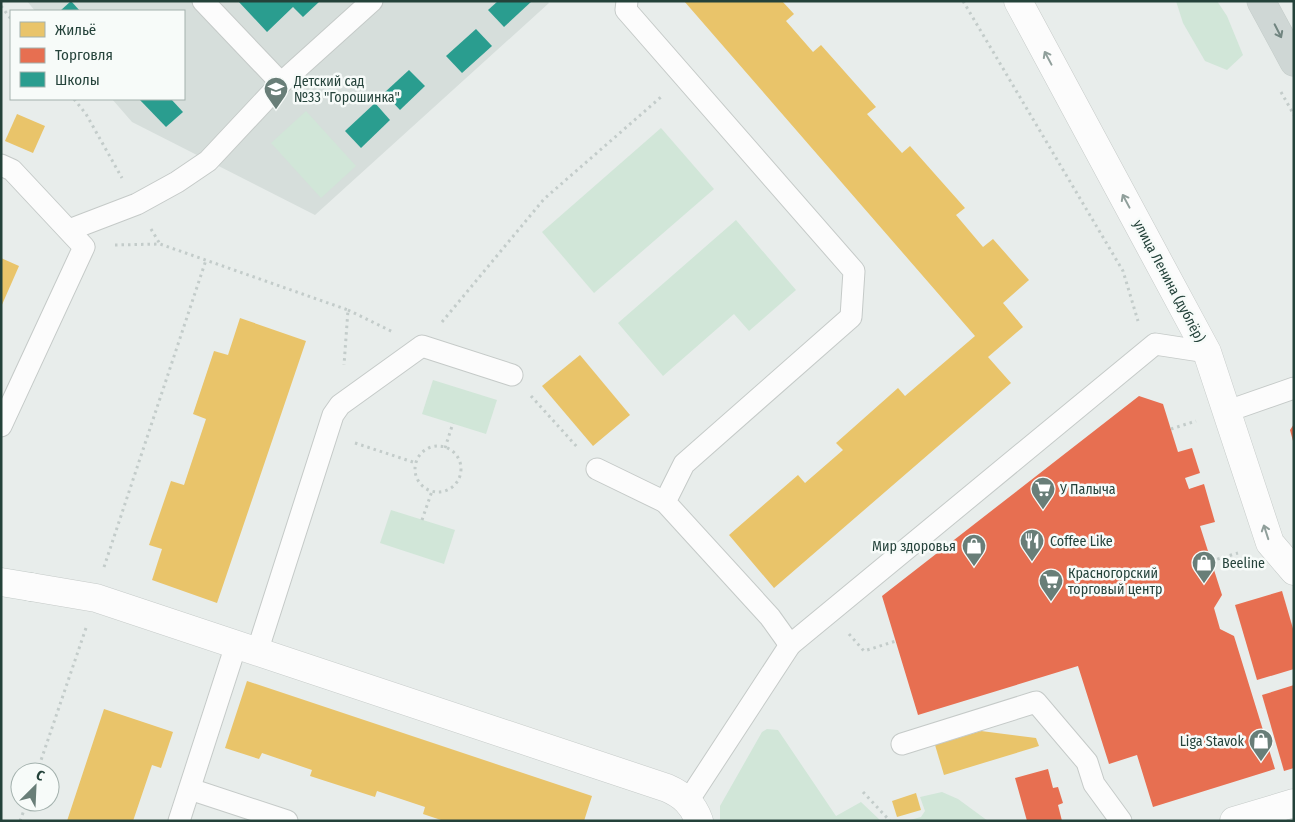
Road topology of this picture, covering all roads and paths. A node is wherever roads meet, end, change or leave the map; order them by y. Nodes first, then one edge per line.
1 (203, 1) edge
2 (372, 1) edge
3 (627, 1) edge
4 (963, 1) edge
5 (1018, 1) edge
6 (1261, 1) edge
7 (1, 6) edge
8 (10, 18) edge
9 (1294, 62) edge
10 (684, 77) junction
11 (281, 84) junction
12 (75, 100) edge
13 (1, 165) edge
14 (137, 204) junction
15 (69, 230) junction
16 (160, 244) junction
17 (84, 247) junction
18 (206, 260) junction
19 (348, 310) junction
20 (1141, 329) dead end
21 (422, 346) junction
22 (1207, 352) junction
23 (512, 376) joint
24 (1294, 388) edge
25 (340, 405) junction
26 (1228, 411) junction
27 (453, 423) dead end
28 (1, 426) edge
29 (327, 433) junction
30 (445, 448) junction
31 (416, 463) junction
32 (597, 469) joint
33 (432, 491) junction
34 (665, 502) junction
35 (422, 520) dead end
36 (1294, 571) edge
37 (1, 582) edge
38 (96, 598) junction
39 (830, 612) junction
40 (896, 641) dead end
41 (790, 645) junction
42 (246, 648) junction
43 (902, 744) dead end
44 (40, 762) edge
45 (190, 789) junction
46 (863, 792) dead end
47 (1294, 803) edge
48 (694, 811) edge
49 (179, 821) edge
50 (287, 821) edge
51 (890, 821) edge
52 (1121, 821) edge
53 (1234, 821) edge

1 - 11 lane
2 - 11 lane
3 - 10 lane
4 - 20 path
22 -> 5 street, улица Ленина (дублёр)
6 -> 9 main road
7 - 8 path
10 - 21 path
10 - 34 lane
11 - 14 lane
12 - 14 path
13 - 15 lane
14 - 15 lane
14 - 16 path
15 - 17 lane
16 - 17 path
16 - 18 path
17 - 28 lane
18 - 19 path
18 - 38 path
19 - 21 path
19 - 25 path
21 - 23 lane
21 - 25 lane
22 - 26 street, улица Ленина (дублёр)
22 - 39 lane
23 - 32 path
24 - 26 lane
25 - 29 lane
36 -> 26 street, улица Ленина (дублёр)
27 - 30 path
29 - 31 path
29 - 42 lane
30 - 31 path
30 - 33 path
31 - 33 path
32 - 34 lane
33 - 35 path
34 - 41 lane
37 - 38 street
38 - 42 street
38 - 44 path
39 - 40 path
39 - 41 lane
41 - 48 lane
42 - 45 lane
42 - 48 street
43 - 52 lane
45 - 49 lane
45 - 50 lane
46 - 51 path
47 - 53 street

